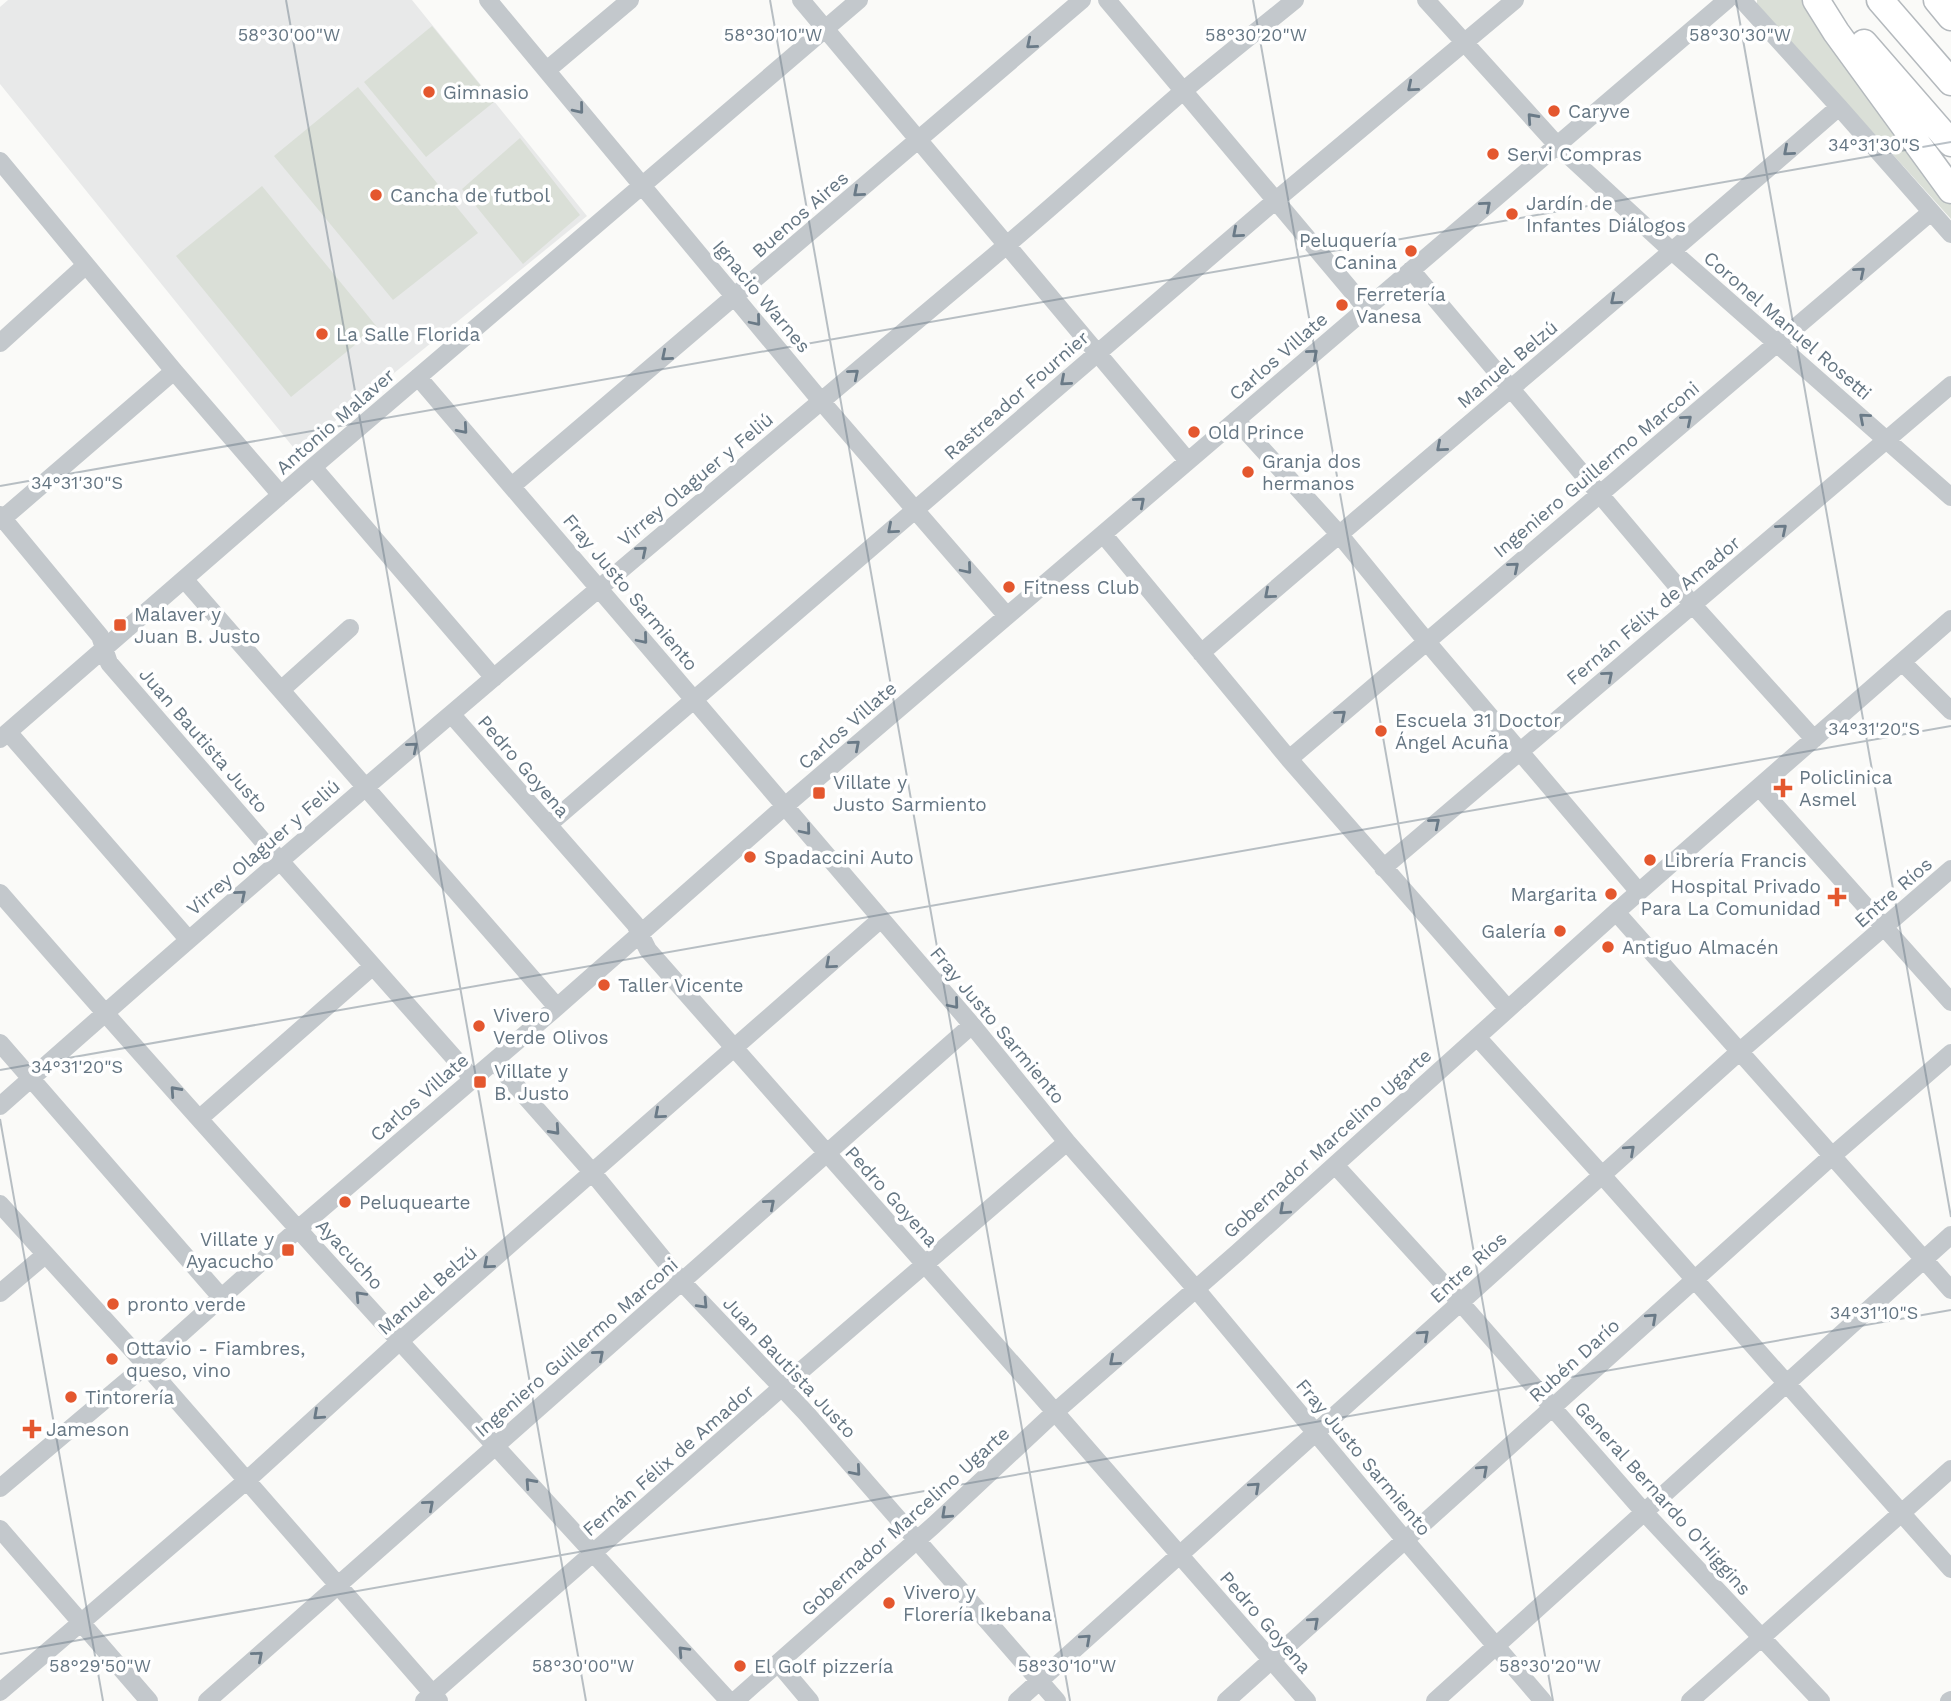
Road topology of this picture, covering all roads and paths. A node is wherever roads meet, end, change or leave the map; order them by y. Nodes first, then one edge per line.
1 (488, 0) edge
2 (630, 0) edge
3 (801, 0) edge
4 (859, 0) edge
5 (1083, 0) edge
6 (1107, 0) edge
7 (1295, 0) edge
8 (1426, 0) edge
9 (1515, 0) edge
10 (1727, 0) edge
11 (1742, 0) edge
12 (1816, 0) edge
13 (1825, 0) edge
14 (1880, 0) edge
15 (1937, 0) edge
16 (1951, 17) edge
17 (825, 29) junction
18 (1464, 43) junction
19 (547, 70) junction
20 (1951, 82) edge
21 (1184, 91) junction
22 (1839, 107) junction
23 (919, 140) junction
24 (1951, 143) edge
25 (1557, 145) junction
26 (2, 167) edge
27 (641, 185) junction
28 (1951, 190) edge
29 (1276, 200) junction
30 (1931, 212) junction
31 (1951, 234) edge
32 (1007, 245) junction
33 (1673, 252) junction
34 (86, 265) junction
35 (1411, 270) junction
36 (736, 297) junction
37 (1366, 308) junction
38 (1777, 343) junction
39 (0, 344) edge
40 (1097, 353) junction
41 (174, 371) junction
42 (418, 377) junction
43 (1951, 386) edge
44 (1510, 388) junction
45 (821, 401) junction
46 (1236, 420) junction
47 (1888, 439) junction
48 (1188, 461) junction
49 (313, 467) junction
50 (512, 486) junction
51 (1600, 494) junction
52 (281, 495) junction
53 (1951, 497) edge
54 (916, 509) junction
55 (1, 518) edge
56 (1103, 534) junction
57 (1339, 534) junction
58 (184, 579) junction
59 (599, 587) junction
60 (1693, 605) junction
61 (1007, 616) junction
62 (1951, 620) edge
63 (350, 628) dead end
64 (1426, 642) junction
65 (104, 650) junction
66 (1201, 653) junction
67 (1902, 662) junction
68 (494, 678) junction
69 (281, 690) junction
70 (694, 699) junction
71 (1951, 711) edge
72 (452, 715) junction
73 (4, 736) edge
74 (1814, 739) junction
75 (1520, 751) junction
76 (1289, 759) junction
77 (366, 786) junction
78 (1759, 787) junction
79 (785, 806) junction
80 (548, 825) junction
81 (281, 862) junction
82 (1383, 867) junction
83 (1951, 869) edge
84 (1639, 892) junction
85 (0, 893) edge
86 (1616, 912) junction
87 (881, 919) junction
88 (1885, 927) junction
89 (639, 934) junction
90 (188, 939) junction
91 (373, 965) junction
92 (1951, 1002) edge
93 (556, 1007) junction
94 (1508, 1010) junction
95 (104, 1013) junction
96 (972, 1026) junction
97 (1477, 1037) junction
98 (0, 1043) edge
99 (734, 1048) junction
100 (1739, 1052) junction
101 (1951, 1053) edge
102 (494, 1061) junction
103 (31, 1078) junction
104 (472, 1078) junction
105 (0, 1106) edge
106 (200, 1118) junction
107 (1067, 1142) junction
108 (827, 1154) junction
109 (1832, 1156) junction
110 (1335, 1165) junction
111 (592, 1172) junction
112 (1602, 1174) junction
113 (0, 1204) edge
114 (298, 1229) junction
115 (1951, 1236) edge
116 (45, 1255) junction
117 (1924, 1259) junction
118 (925, 1265) junction
119 (1695, 1279) junction
120 (682, 1282) junction
121 (1196, 1289) junction
122 (1951, 1290) edge
123 (0, 1293) edge
124 (221, 1297) junction
125 (1460, 1302) junction
126 (401, 1340) junction
127 (146, 1365) junction
128 (1786, 1383) junction
129 (781, 1388) junction
130 (1552, 1407) junction
131 (1055, 1412) junction
132 (1316, 1433) junction
133 (496, 1446) junction
134 (1951, 1469) edge
135 (246, 1481) junction
136 (0, 1488) edge
137 (1644, 1512) junction
138 (1901, 1513) junction
139 (0, 1529) edge
140 (917, 1540) junction
141 (1405, 1540) junction
142 (593, 1553) junction
143 (1179, 1554) junction
144 (1951, 1569) edge
145 (338, 1585) junction
146 (81, 1621) junction
147 (1762, 1637) junction
148 (1496, 1646) junction
149 (1272, 1660) junction
150 (778, 1663) junction
151 (1039, 1681) junction
152 (0, 1692) edge
153 (432, 1698) edge
154 (149, 1701) edge
155 (207, 1701) edge
156 (729, 1701) edge
157 (735, 1701) edge
158 (810, 1701) edge
159 (1017, 1701) edge
160 (1057, 1701) edge
161 (1227, 1701) edge
162 (1307, 1701) edge
163 (1435, 1701) edge
164 (1543, 1701) edge
165 (1690, 1701) edge
166 (1821, 1701) edge

1 - 19 street, Ignacio Warnes
2 - 19 street
3 - 17 street
4 - 17 street, Antonio Malaver
5 -> 23 street, Buenos Aires
6 - 21 street
7 - 21 street, Virrey Olaguer y Feliú
8 - 18 street, Coronel Manuel Rosetti
9 - 18 street, Rastreador Fournier
10 - 25 street, Carlos Villate
11 - 22 street
12 - 28 highway
13 - 24 highway
14 - 20 highway
15 - 16 highway
17 - 23 street
17 - 27 street, Antonio Malaver
25 -> 18 street, Coronel Manuel Rosetti
18 -> 29 street, Rastreador Fournier
19 -> 27 street, Ignacio Warnes
21 - 29 street
21 - 32 street, Virrey Olaguer y Feliú
22 - 30 street
22 -> 33 street, Manuel Belzú
23 - 32 street
23 -> 36 street, Buenos Aires
25 - 33 street, Coronel Manuel Rosetti
35 -> 25 street, Carlos Villate
26 - 34 street
27 - 36 street, Ignacio Warnes
27 - 42 street, Antonio Malaver
29 - 37 street
29 -> 40 street, Rastreador Fournier
30 - 31 street
38 -> 30 street, Ingeniero Guillermo Marconi
32 - 40 street
45 -> 32 street, Virrey Olaguer y Feliú
33 - 38 street, Coronel Manuel Rosetti
33 -> 44 street, Manuel Belzú
34 - 39 street
34 - 41 street
35 - 37 street, Carlos Villate
35 - 44 street
36 -> 45 street, Ignacio Warnes
36 -> 50 street, Buenos Aires
46 -> 37 street, Carlos Villate
47 -> 38 street, Coronel Manuel Rosetti
51 -> 38 street, Ingeniero Guillermo Marconi
40 - 48 street
40 -> 54 street, Rastreador Fournier
41 - 52 street
41 - 55 street
42 - 49 street, Antonio Malaver
42 -> 50 street, Fray Justo Sarmiento
43 - 47 street, Fernán Félix de Amador
44 - 51 street
44 -> 57 street, Manuel Belzú
45 - 54 street, Ignacio Warnes
59 -> 45 street, Virrey Olaguer y Feliú
46 - 48 street, Carlos Villate
46 - 57 street
47 - 53 street, Coronel Manuel Rosetti
60 -> 47 street, Fernán Félix de Amador
56 -> 48 street, Carlos Villate
49 - 52 street, Antonio Malaver
49 - 68 street
50 - 59 street, Fray Justo Sarmiento
51 - 60 street
64 -> 51 street, Ingeniero Guillermo Marconi
52 - 58 street, Antonio Malaver
54 -> 61 street, Ignacio Warnes
54 -> 70 street, Rastreador Fournier
55 - 65 street, Juan Bautista Justo
56 - 61 street, Carlos Villate
56 - 66 street
57 - 64 street
57 -> 66 street, Manuel Belzú
58 - 65 street, Antonio Malaver
58 - 69 street
59 - 68 street, Virrey Olaguer y Feliú
59 -> 70 street, Fray Justo Sarmiento
60 - 74 street
75 -> 60 street, Fernán Félix de Amador
79 -> 61 street, Carlos Villate
62 - 67 street, Gobernador Marcelino Ugarte
63 - 69 street
64 - 75 street
76 -> 64 street, Ingeniero Guillermo Marconi
65 - 73 street, Antonio Malaver
65 - 81 street, Juan Bautista Justo
66 - 76 street
67 - 71 street
67 - 74 street, Gobernador Marcelino Ugarte
68 - 72 street, Virrey Olaguer y Feliú
69 - 77 street
70 - 79 street, Fray Justo Sarmiento
70 - 80 street, Rastreador Fournier
77 -> 72 street, Virrey Olaguer y Feliú
72 - 80 street, Pedro Goyena
73 - 90 street
74 - 78 street, Gobernador Marcelino Ugarte
82 -> 75 street, Fernán Félix de Amador
75 - 84 street
76 - 82 street
77 - 81 street, Virrey Olaguer y Feliú
77 - 93 street
78 - 84 street, Gobernador Marcelino Ugarte
78 - 88 street
79 -> 87 street, Fray Justo Sarmiento
79 - 89 street, Carlos Villate
80 - 89 street, Pedro Goyena
90 -> 81 street, Virrey Olaguer y Feliú
81 - 91 street, Juan Bautista Justo
82 - 94 street
83 - 88 street, Entre Ríos
84 - 86 street, Gobernador Marcelino Ugarte
85 - 95 street, Ayacucho
86 - 94 street, Gobernador Marcelino Ugarte
86 - 100 street
87 -> 96 street, Fray Justo Sarmiento
87 -> 99 street, Manuel Belzú
88 - 92 street
88 - 100 street, Entre Ríos
89 - 93 street, Carlos Villate
89 - 99 street, Pedro Goyena
90 - 95 street, Virrey Olaguer y Feliú
91 - 104 street, Juan Bautista Justo
91 - 106 street
93 - 102 street, Carlos Villate
94 - 97 street, Gobernador Marcelino Ugarte
95 - 103 street, Virrey Olaguer y Feliú
106 -> 95 street, Ayacucho
96 - 107 street, Fray Justo Sarmiento
96 - 108 street, Ingeniero Guillermo Marconi
97 - 110 street, Gobernador Marcelino Ugarte
97 - 112 street
98 - 103 street
99 - 108 street, Pedro Goyena
99 -> 111 street, Manuel Belzú
100 - 109 street
112 -> 100 street, Entre Ríos
101 - 109 street, Rubén Darío
102 - 104 street, Carlos Villate
102 -> 111 street, Juan Bautista Justo
103 - 105 street, Virrey Olaguer y Feliú
103 - 124 street
104 - 114 street, Carlos Villate
106 - 114 street, Ayacucho
107 - 118 street, Fernán Félix de Amador
107 - 121 street, Fray Justo Sarmiento
108 - 118 street, Pedro Goyena
120 -> 108 street, Ingeniero Guillermo Marconi
109 - 117 street
109 - 119 street, Rubén Darío
110 -> 121 street, Gobernador Marcelino Ugarte
110 - 125 street, General Bernardo O'Higgins
111 - 120 street, Juan Bautista Justo
111 -> 126 street, Manuel Belzú
112 - 119 street
112 - 125 street, Entre Ríos
113 - 116 street
114 - 124 street, Carlos Villate
126 -> 114 street, Ayacucho
115 - 117 street
116 - 123 street
116 - 127 street
117 - 122 street
117 - 128 street
118 - 129 street, Fernán Félix de Amador
118 - 131 street, Pedro Goyena
119 - 128 street
130 -> 119 street, Rubén Darío
120 -> 129 street, Juan Bautista Justo
133 -> 120 street, Ingeniero Guillermo Marconi
121 -> 131 street, Gobernador Marcelino Ugarte
121 - 132 street, Fray Justo Sarmiento
124 - 127 street, Carlos Villate
125 - 130 street, General Bernardo O'Higgins
132 -> 125 street, Entre Ríos
126 - 133 street, Ayacucho
126 -> 135 street, Manuel Belzú
127 - 135 street
127 - 136 street, Carlos Villate
128 - 137 street
128 - 138 street
129 -> 140 street, Juan Bautista Justo
129 - 142 street, Fernán Félix de Amador
130 - 137 street, General Bernardo O'Higgins
141 -> 130 street, Rubén Darío
131 -> 140 street, Gobernador Marcelino Ugarte
131 - 143 street, Pedro Goyena
132 - 141 street, Fray Justo Sarmiento
143 -> 132 street, Entre Ríos
142 -> 133 street, Ayacucho
145 -> 133 street, Ingeniero Guillermo Marconi
134 - 138 street
135 - 145 street
135 - 146 street, Manuel Belzú
137 - 147 street, General Bernardo O'Higgins
137 - 148 street
138 - 144 street
138 - 147 street
139 - 146 street
140 - 150 street, Gobernador Marcelino Ugarte
140 - 151 street, Juan Bautista Justo
141 - 148 street, Fray Justo Sarmiento
149 -> 141 street, Rubén Darío
142 - 153 street, Fernán Félix de Amador
156 -> 142 street, Ayacucho
143 - 149 street, Pedro Goyena
151 -> 143 street, Entre Ríos
145 - 153 street
155 -> 145 street, Ingeniero Guillermo Marconi
146 - 152 street, Manuel Belzú
146 - 154 street
147 - 165 street
147 - 166 street, General Bernardo O'Higgins
148 - 163 street
148 - 164 street, Fray Justo Sarmiento
149 - 161 street, Rubén Darío
149 - 162 street, Pedro Goyena
150 - 157 street, Gobernador Marcelino Ugarte
150 - 158 street
151 - 159 street, Entre Ríos
151 - 160 street, Juan Bautista Justo

